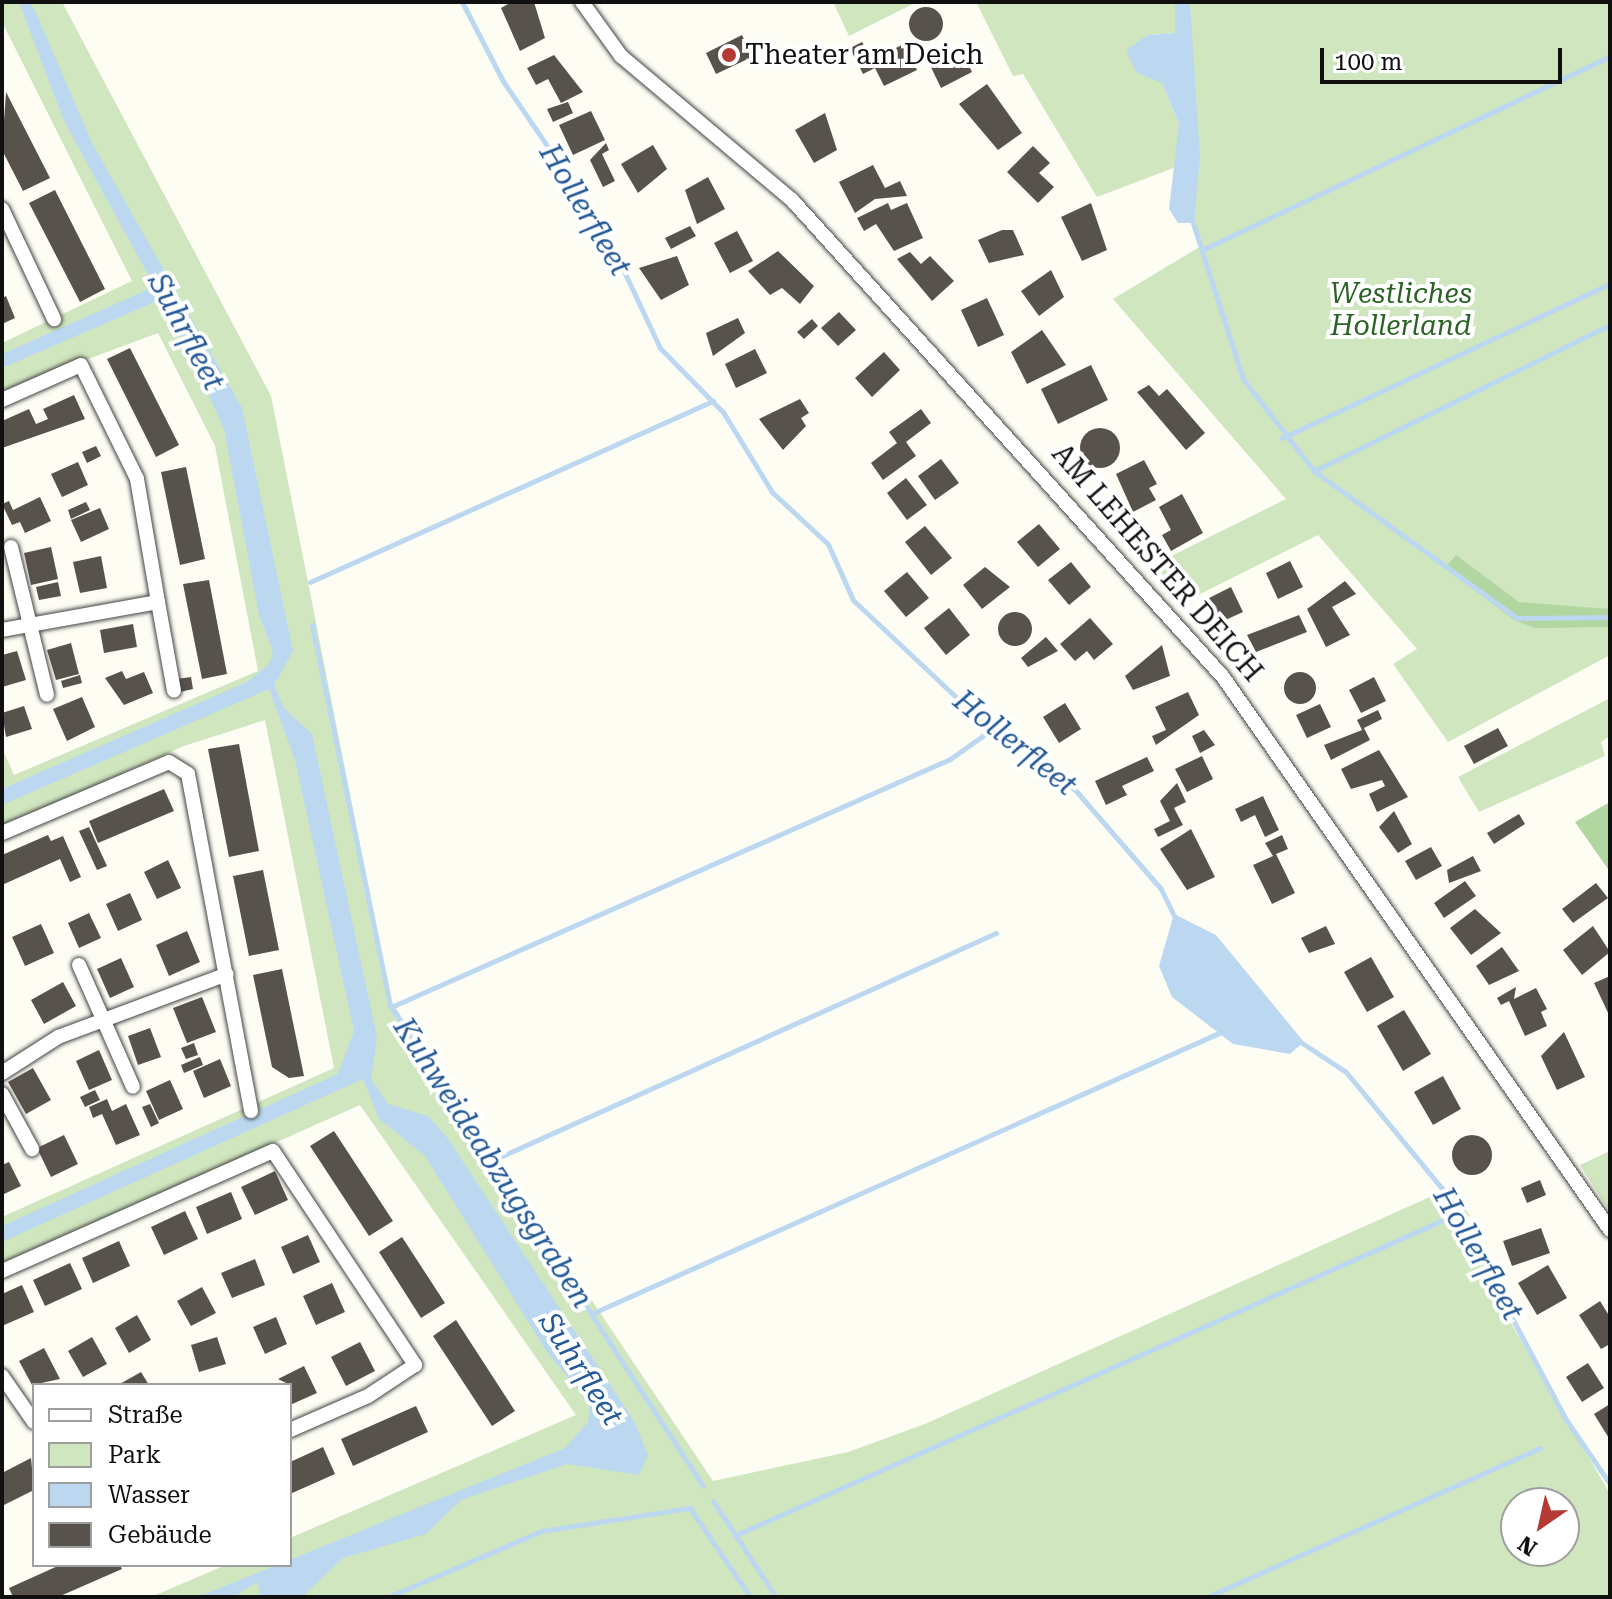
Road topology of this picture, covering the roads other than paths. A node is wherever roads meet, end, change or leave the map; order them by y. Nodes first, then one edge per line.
1 (582, 2) edge
2 (2, 209) edge
3 (54, 319) dead end
4 (2, 400) edge
5 (11, 547) dead end
6 (158, 602) junction
7 (30, 625) junction
8 (2, 630) edge
9 (174, 691) dead end
10 (47, 695) dead end
11 (2, 833) edge
12 (79, 965) dead end
13 (227, 974) junction
14 (107, 1022) junction
15 (2, 1073) edge
16 (133, 1087) dead end
17 (2, 1094) edge
18 (251, 1111) dead end
19 (32, 1149) dead end
20 (1610, 1230) edge
21 (2, 1271) edge
22 (2, 1376) edge
23 (32, 1419) edge
24 (292, 1429) edge

1 - 20 street, AM LEHESTER DEICH
2 - 3 street
4 - 6 street
5 - 7 street
6 - 7 street
6 - 9 street
7 - 8 street
7 - 10 street
11 - 13 street
12 - 14 street
13 - 14 street
13 - 18 street
14 - 15 street
14 - 16 street
17 - 19 street
21 - 24 street
22 - 23 street

